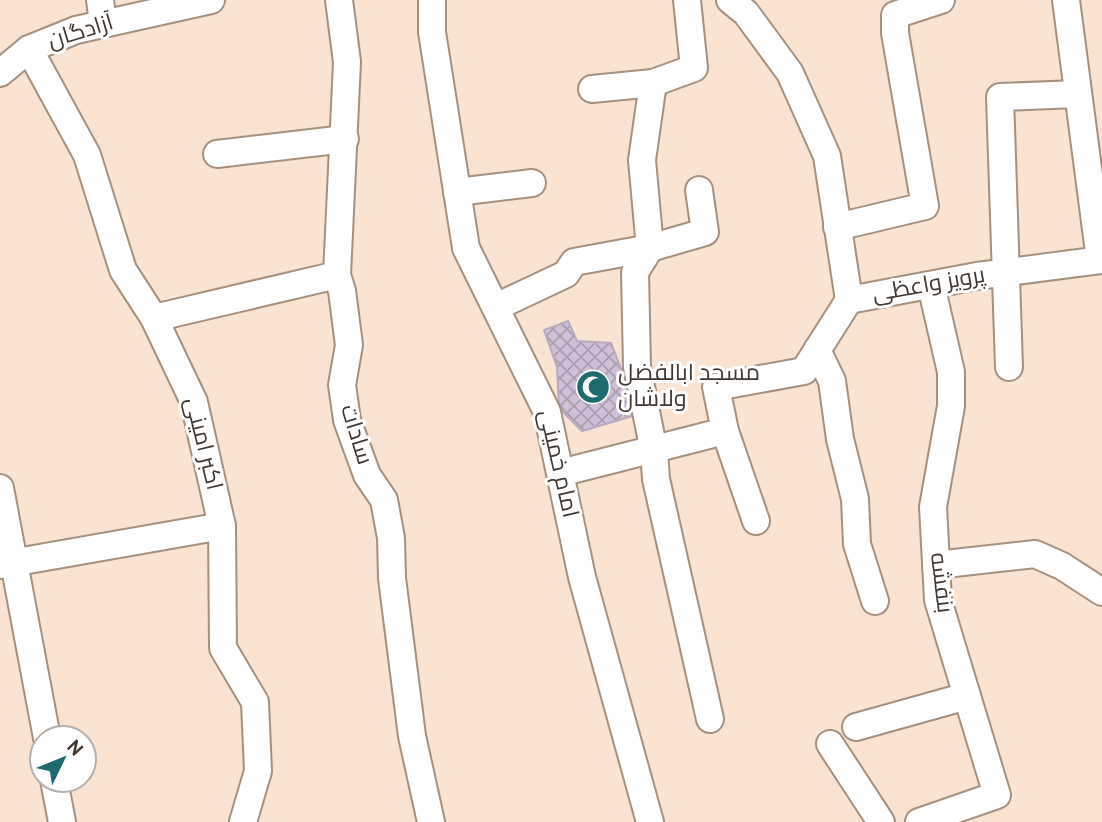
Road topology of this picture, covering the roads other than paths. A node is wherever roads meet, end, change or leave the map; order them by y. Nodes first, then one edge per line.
1 (211, 0) edge
2 (339, 0) edge
3 (432, 0) edge
4 (448, 0) edge
5 (687, 0) edge
6 (730, 0) edge
7 (940, 0) edge
8 (1066, 0) edge
9 (101, 12) edge
10 (432, 32) junction
11 (29, 49) junction
12 (0, 73) edge
13 (653, 83) junction
14 (592, 89) dead end
15 (1078, 94) junction
16 (345, 139) junction
17 (218, 154) dead end
18 (532, 183) dead end
19 (699, 190) dead end
20 (457, 192) junction
21 (837, 227) junction
22 (650, 248) junction
23 (1101, 260) edge
24 (1006, 273) junction
25 (337, 275) junction
26 (931, 285) junction
27 (849, 300) junction
28 (498, 306) junction
29 (154, 318) junction
30 (817, 350) junction
31 (1009, 367) dead end
32 (725, 430) junction
33 (654, 451) junction
34 (560, 473) junction
35 (0, 488) edge
36 (756, 521) dead end
37 (222, 526) junction
38 (8, 564) edge
39 (936, 565) junction
40 (1102, 592) edge
41 (875, 601) dead end
42 (967, 696) junction
43 (710, 719) dead end
44 (44, 724) edge
45 (856, 727) dead end
46 (830, 744) dead end
47 (57, 794) edge
48 (62, 822) edge
49 (243, 822) edge
50 (431, 822) edge
51 (650, 822) edge
52 (880, 822) edge
53 (919, 822) edge

1 - 9 street, آزادگان
2 - 16 street, سادات
3 - 10 street, امام خمینی
4 - 10 street
5 - 13 street
6 - 21 street
7 - 21 street
8 - 15 street
9 - 11 street, آزادگان
10 - 20 street, امام خمینی
11 - 12 street, آزادگان
11 - 29 street, اکبر امينی
13 - 14 street
13 - 22 street
15 - 23 street
15 - 24 street
16 - 17 street
16 - 25 street, سادات
18 - 20 street
19 - 22 street
20 - 28 street, امام خمینی
21 - 27 street
22 - 28 street
22 - 33 street
23 - 24 street, پرویز واعظی
24 - 26 street, پرویز واعظی
24 - 31 street
25 - 29 street
25 - 50 street, سادات
26 - 27 street, پرویز واعظی
26 - 39 street, بنفشه
27 - 30 street, پرویز واعظی
28 - 34 street, امام خمینی
29 - 37 street, اکبر امينی
30 - 32 street, پرویز واعظی
30 - 41 street
32 - 33 street
32 - 36 street
33 - 34 street
33 - 43 street
34 - 51 street, امام خمینی
35 - 38 street
37 - 38 street
37 - 49 street, اکبر امينی
38 - 44 street
39 - 40 street
39 - 42 street, بنفشه
42 - 45 street
42 - 53 street, بنفشه
46 - 52 street
47 - 48 street

